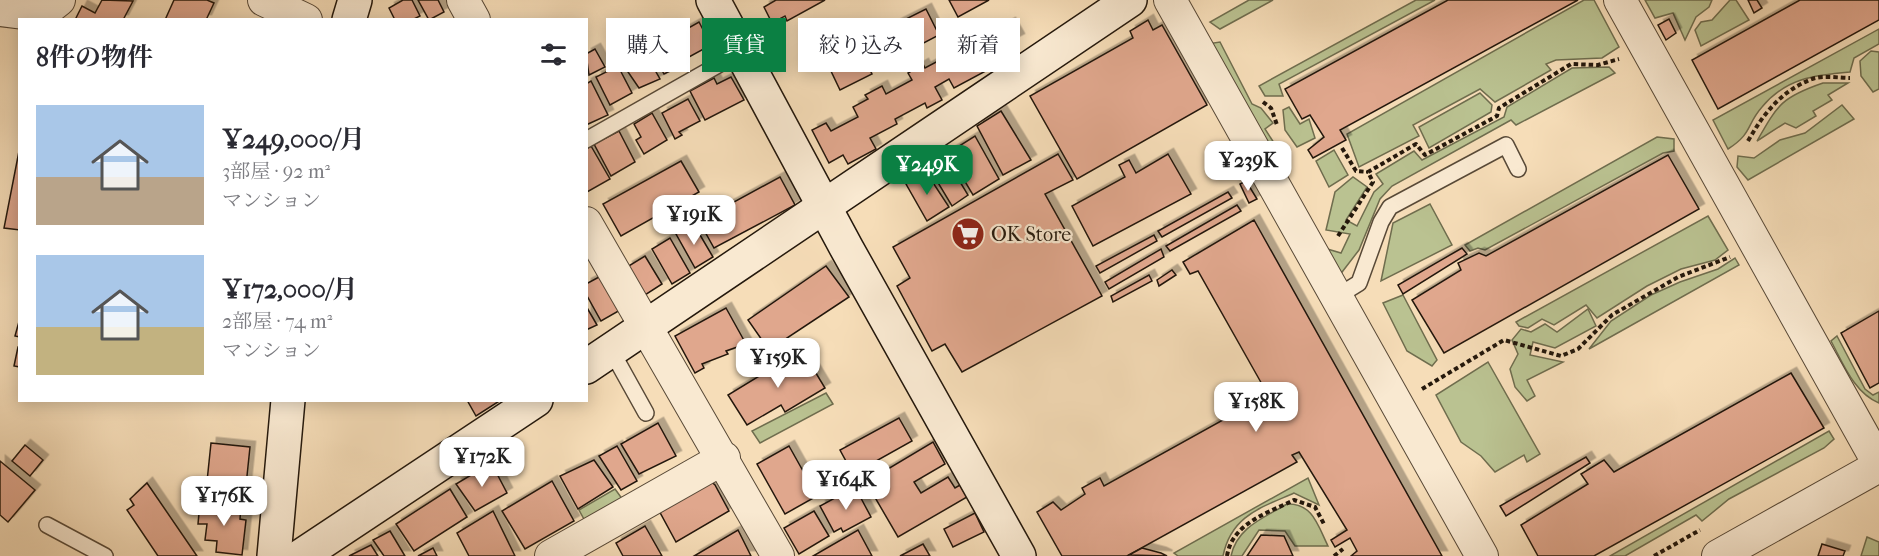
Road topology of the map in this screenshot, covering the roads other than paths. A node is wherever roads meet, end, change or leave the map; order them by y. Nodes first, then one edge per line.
1 (59, 0) edge
2 (264, 0) edge
3 (355, 0) edge
4 (463, 0) edge
5 (713, 0) edge
6 (1130, 0) edge
7 (1170, 0) edge
8 (1620, 0) edge
9 (0, 10) edge
10 (302, 18) edge
11 (350, 18) edge
12 (473, 18) edge
13 (723, 18) edge
14 (706, 72) edge
15 (752, 72) edge
16 (588, 139) edge
17 (1518, 169) dead end
18 (825, 207) junction
19 (588, 227) edge
20 (1338, 296) junction
21 (644, 327) junction
22 (599, 358) edge
23 (288, 402) edge
24 (533, 402) edge
25 (646, 412) dead end
26 (724, 458) junction
27 (1879, 465) edge
28 (47, 525) dead end
29 (312, 554) edge
30 (105, 556) edge
31 (274, 556) edge
32 (551, 556) edge
33 (778, 556) edge
34 (1019, 556) edge
35 (1482, 556) edge
36 (1718, 556) edge

1 - 9 street
2 - 10 street
3 - 11 street
4 - 12 street
5 - 13 street
6 - 18 street
7 - 20 street
8 - 27 street
14 - 16 lane
15 - 18 street
17 - 20 lane
18 - 21 street
18 - 34 street
19 - 21 street
20 - 35 street
21 - 22 street
21 - 26 street
22 - 25 lane
23 - 31 street
24 - 29 street
26 - 32 street
26 - 33 street
27 - 36 street
28 - 30 lane

